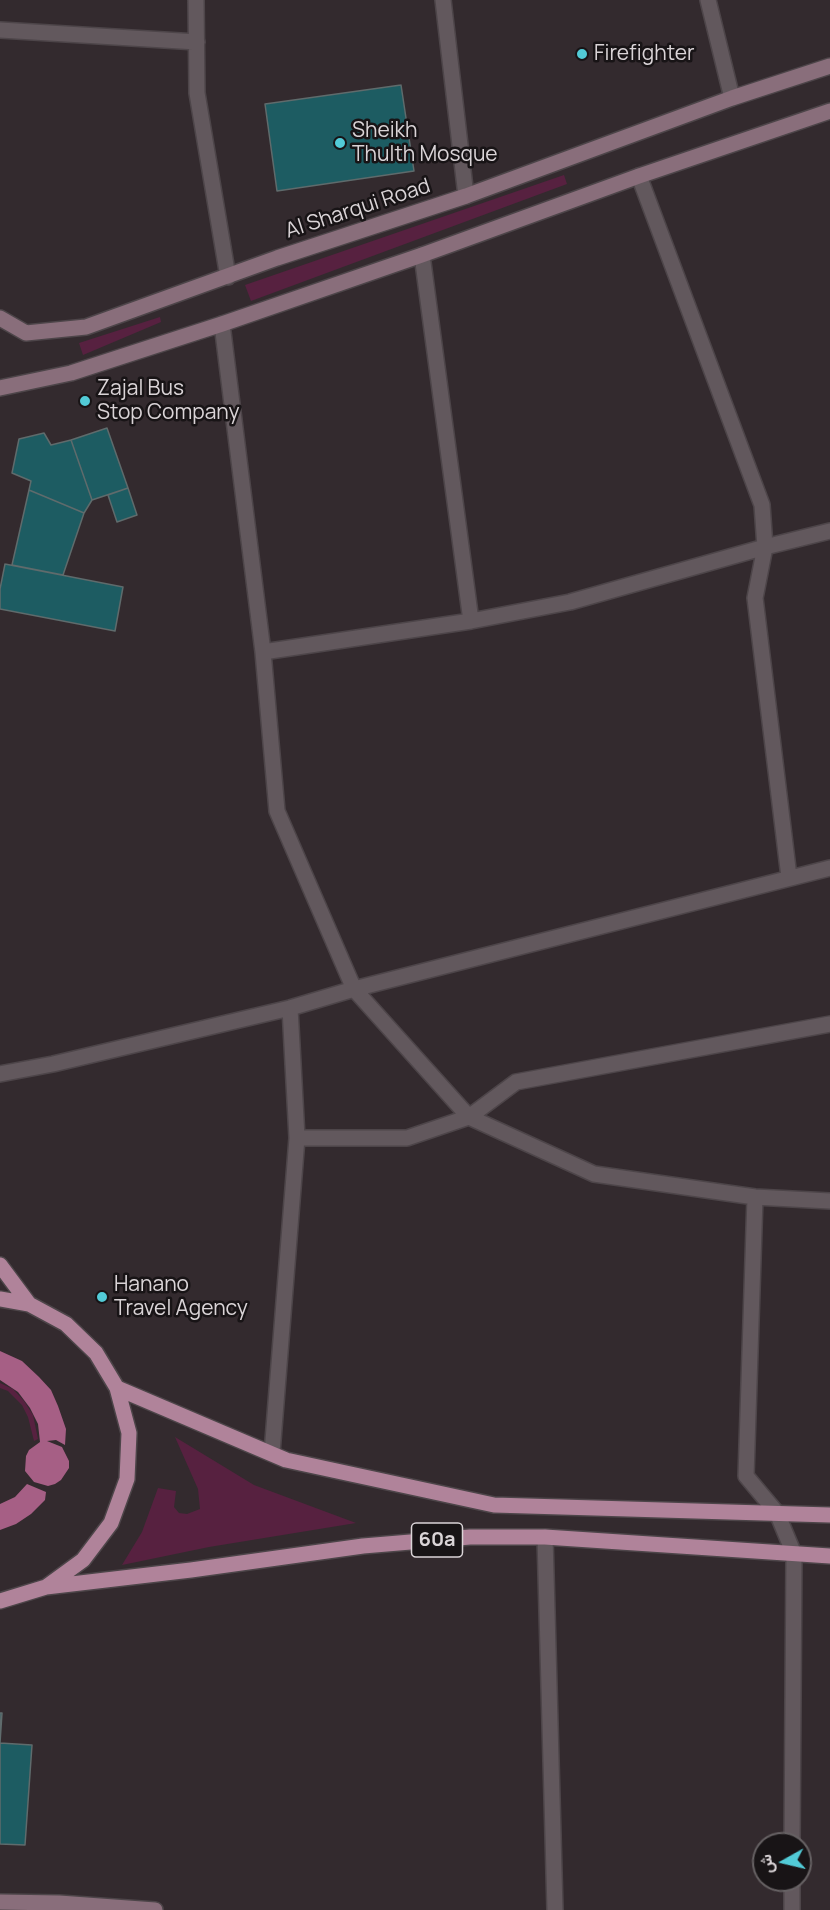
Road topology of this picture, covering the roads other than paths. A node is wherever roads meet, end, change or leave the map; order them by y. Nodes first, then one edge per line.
1 (196, 0) edge
2 (443, 0) edge
3 (708, 0) edge
4 (0, 30) edge
5 (197, 42) junction
6 (830, 66) edge
7 (732, 98) junction
8 (830, 111) edge
9 (639, 176) junction
10 (466, 196) junction
11 (422, 255) junction
12 (228, 276) junction
13 (0, 318) edge
14 (222, 324) junction
15 (0, 388) edge
16 (830, 531) edge
17 (765, 547) junction
18 (471, 621) junction
19 (263, 651) junction
20 (830, 868) edge
21 (789, 877) junction
22 (354, 989) junction
23 (290, 1008) junction
24 (830, 1024) edge
25 (0, 1074) edge
26 (469, 1118) junction
27 (297, 1138) junction
28 (755, 1197) junction
29 (830, 1201) edge
30 (0, 1265) edge
31 (0, 1299) edge
32 (29, 1305) junction
33 (117, 1388) junction
34 (272, 1453) junction
35 (777, 1513) junction
36 (830, 1515) edge
37 (545, 1537) junction
38 (794, 1554) junction
39 (830, 1556) edge
40 (46, 1587) junction
41 (0, 1601) edge
42 (792, 1832) edge
43 (792, 1892) edge
44 (0, 1902) edge
45 (58, 1907) edge
46 (155, 1910) edge
47 (555, 1910) edge
48 (792, 1910) edge

1 - 5 street
2 - 10 street
3 - 7 street
4 - 5 street
5 - 12 street
6 - 7 street, Al Sharqui Road
7 - 10 street, Al Sharqui Road
8 - 9 street
9 - 11 street
9 - 17 street
10 - 12 street, Al Sharqui Road
11 - 14 street
11 - 18 street
12 - 13 street, Al Sharqui Road
14 - 15 street
14 - 19 street
16 - 17 street
17 - 18 street
17 - 21 street
18 - 19 street
19 - 22 street
20 - 21 street
21 - 22 street
22 - 23 street
22 - 26 street
23 - 25 street
23 - 27 street
24 - 26 street
26 - 27 street
26 - 28 street
27 - 34 street
28 - 29 street
28 - 35 street
30 - 32 main road
31 - 32 main road
32 - 33 main road
33 - 34 main road, 60a
33 - 40 main road
34 - 35 main road, 60a
35 - 36 main road, 60a
35 - 38 street
37 - 38 main road, 60a
37 - 40 main road, 60a
37 - 47 street
38 - 39 main road, 60a
38 - 42 street
40 - 41 main road
43 - 48 street
44 - 45 street
45 - 46 street

